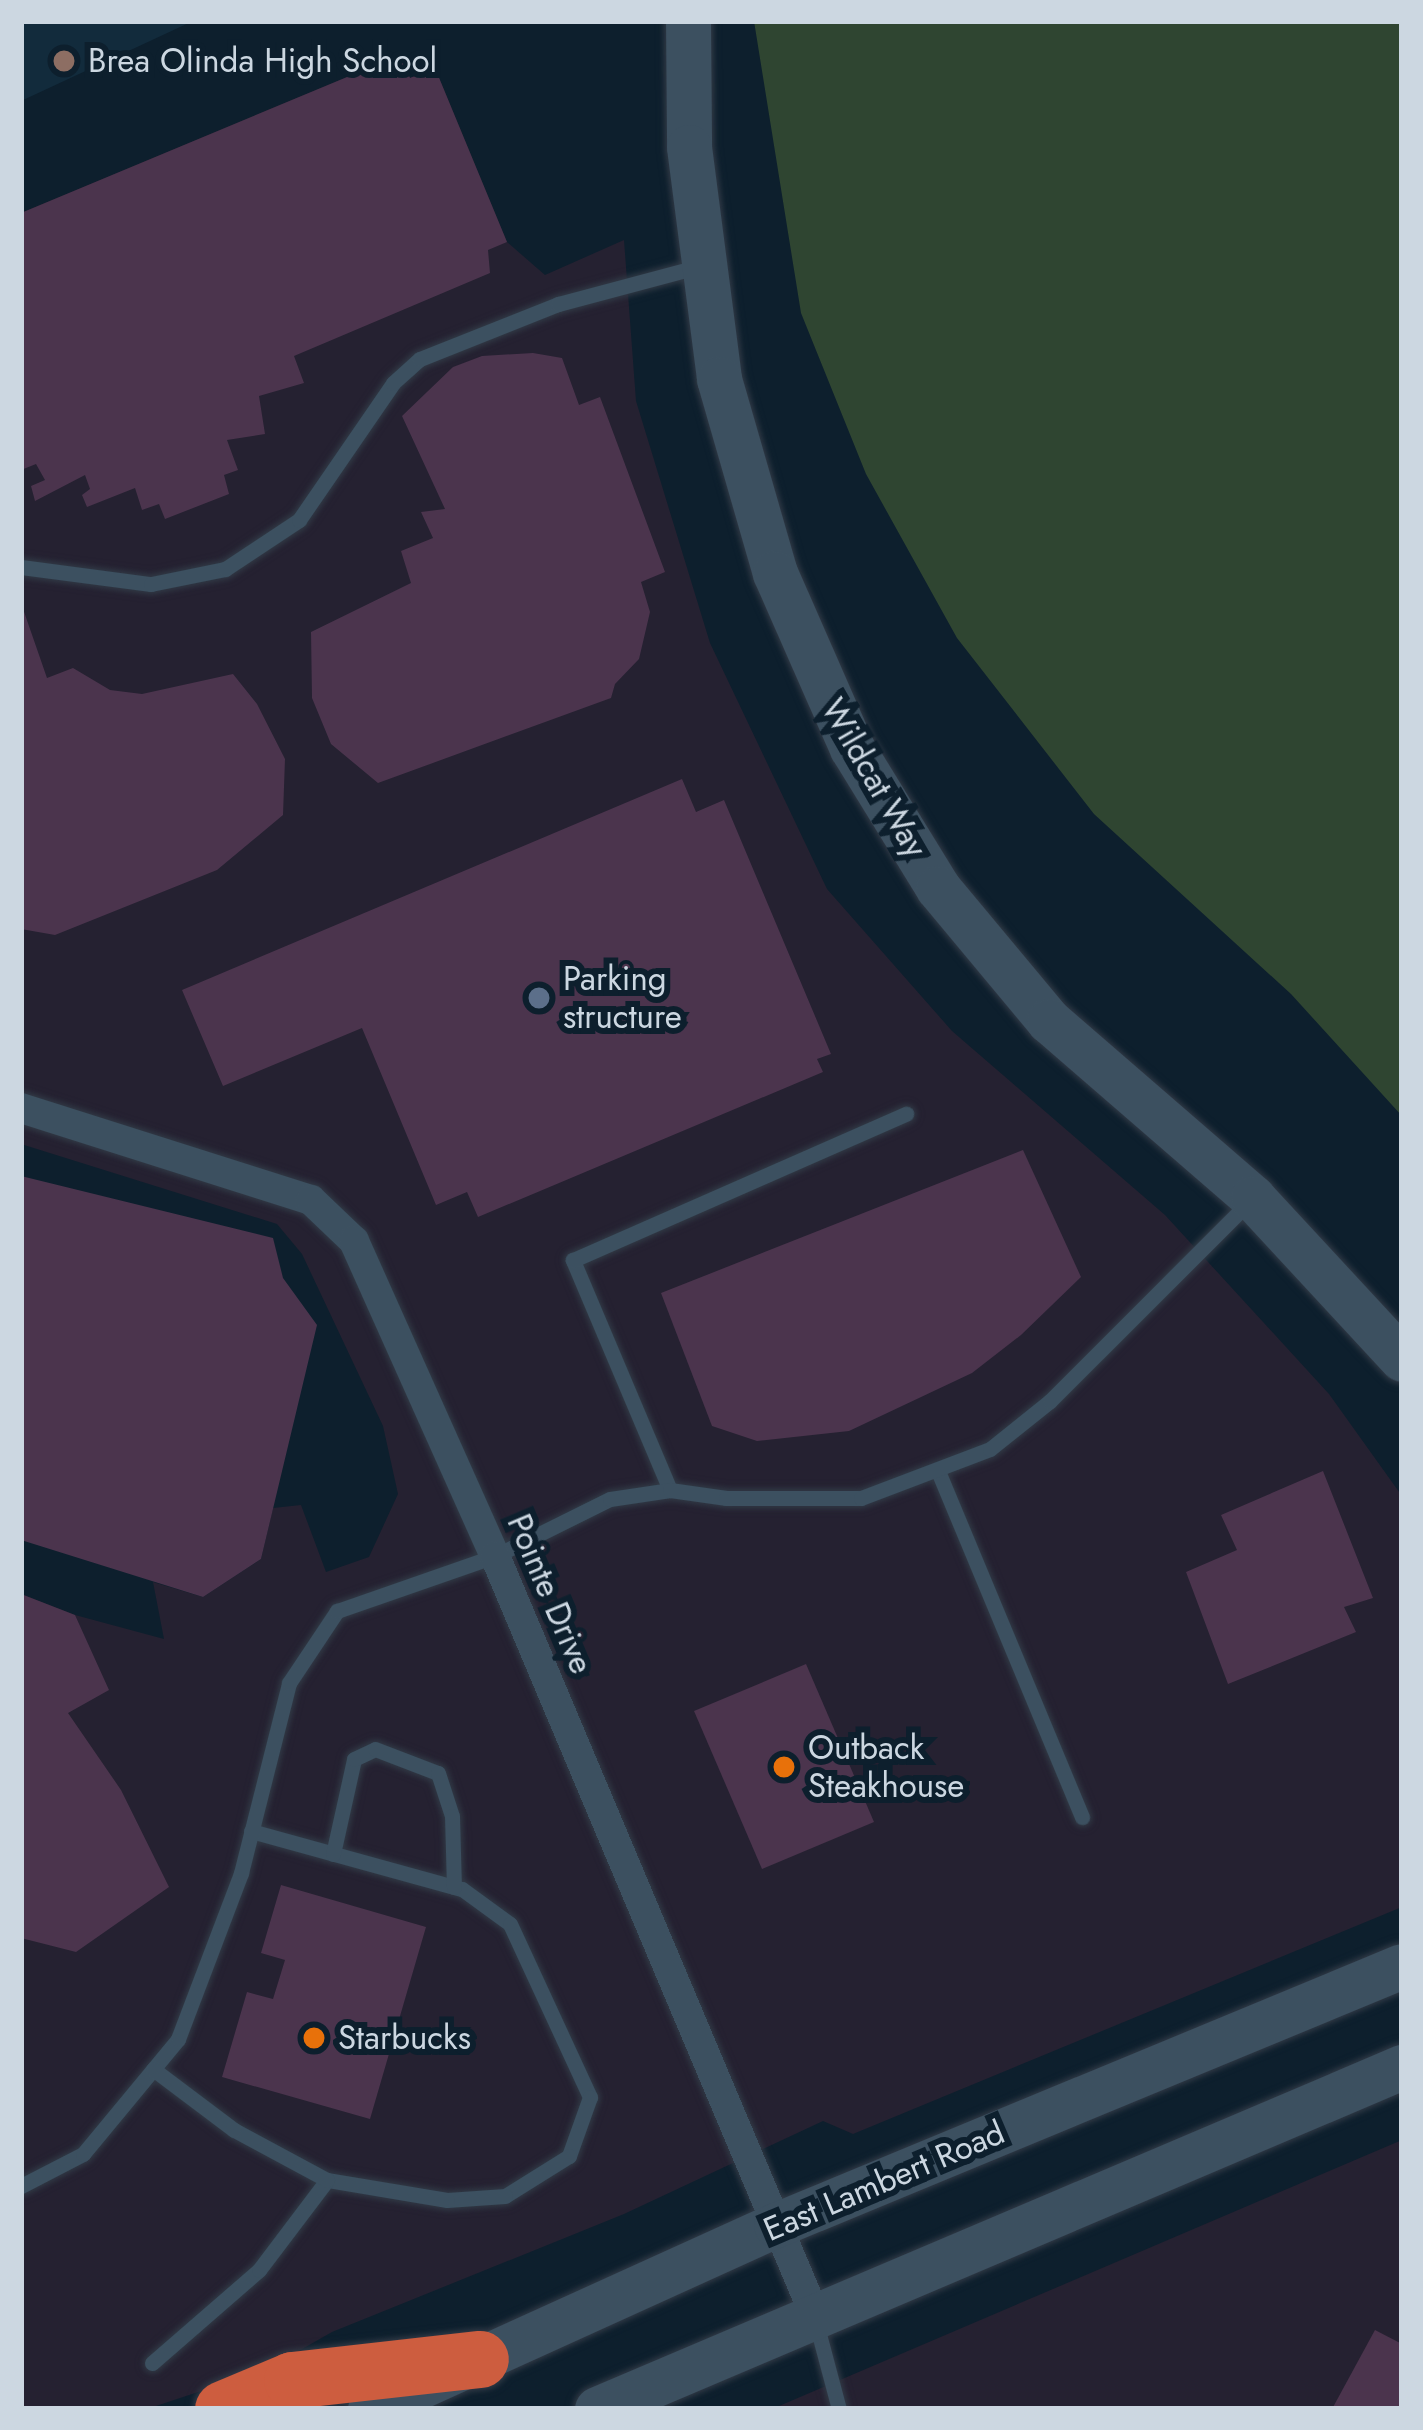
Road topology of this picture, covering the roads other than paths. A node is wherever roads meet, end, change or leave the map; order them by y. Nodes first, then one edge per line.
1 (688, 21) edge
2 (701, 266) junction
3 (21, 567) edge
4 (21, 1108) edge
5 (906, 1114) dead end
6 (1253, 1198) junction
7 (1402, 1359) edge
8 (938, 1471) junction
9 (670, 1490) junction
10 (495, 1556) junction
11 (1082, 1817) dead end
12 (251, 1831) junction
13 (333, 1854) junction
14 (454, 1886) junction
15 (1402, 1966) edge
16 (1402, 2067) edge
17 (153, 2069) junction
18 (327, 2180) junction
19 (21, 2186) edge
20 (776, 2225) junction
21 (814, 2313) junction
22 (480, 2359) junction
23 (152, 2363) dead end
24 (223, 2409) edge
25 (370, 2409) edge
26 (596, 2409) edge
27 (839, 2409) edge

1 - 2 main road, Wildcat Way
2 - 3 lane
2 - 6 main road, Wildcat Way
4 - 10 street, Pointe Drive
5 - 9 lane
6 - 7 main road, Wildcat Way
6 - 8 lane
8 - 9 lane
8 - 11 lane
9 - 10 lane
10 - 12 lane
10 - 20 street, Pointe Drive
12 - 13 lane
12 - 17 lane
13 - 14 lane
13 - 14 lane
14 - 18 lane
15 - 20 main road, East Lambert Road
16 - 21 main road
17 - 18 lane
17 - 19 lane
18 - 23 lane
20 - 21 street, Pointe Drive
20 - 22 main road, East Lambert Road
21 - 26 main road
21 - 27 lane
22 - 24 highway
22 - 25 main road, East Lambert Road

